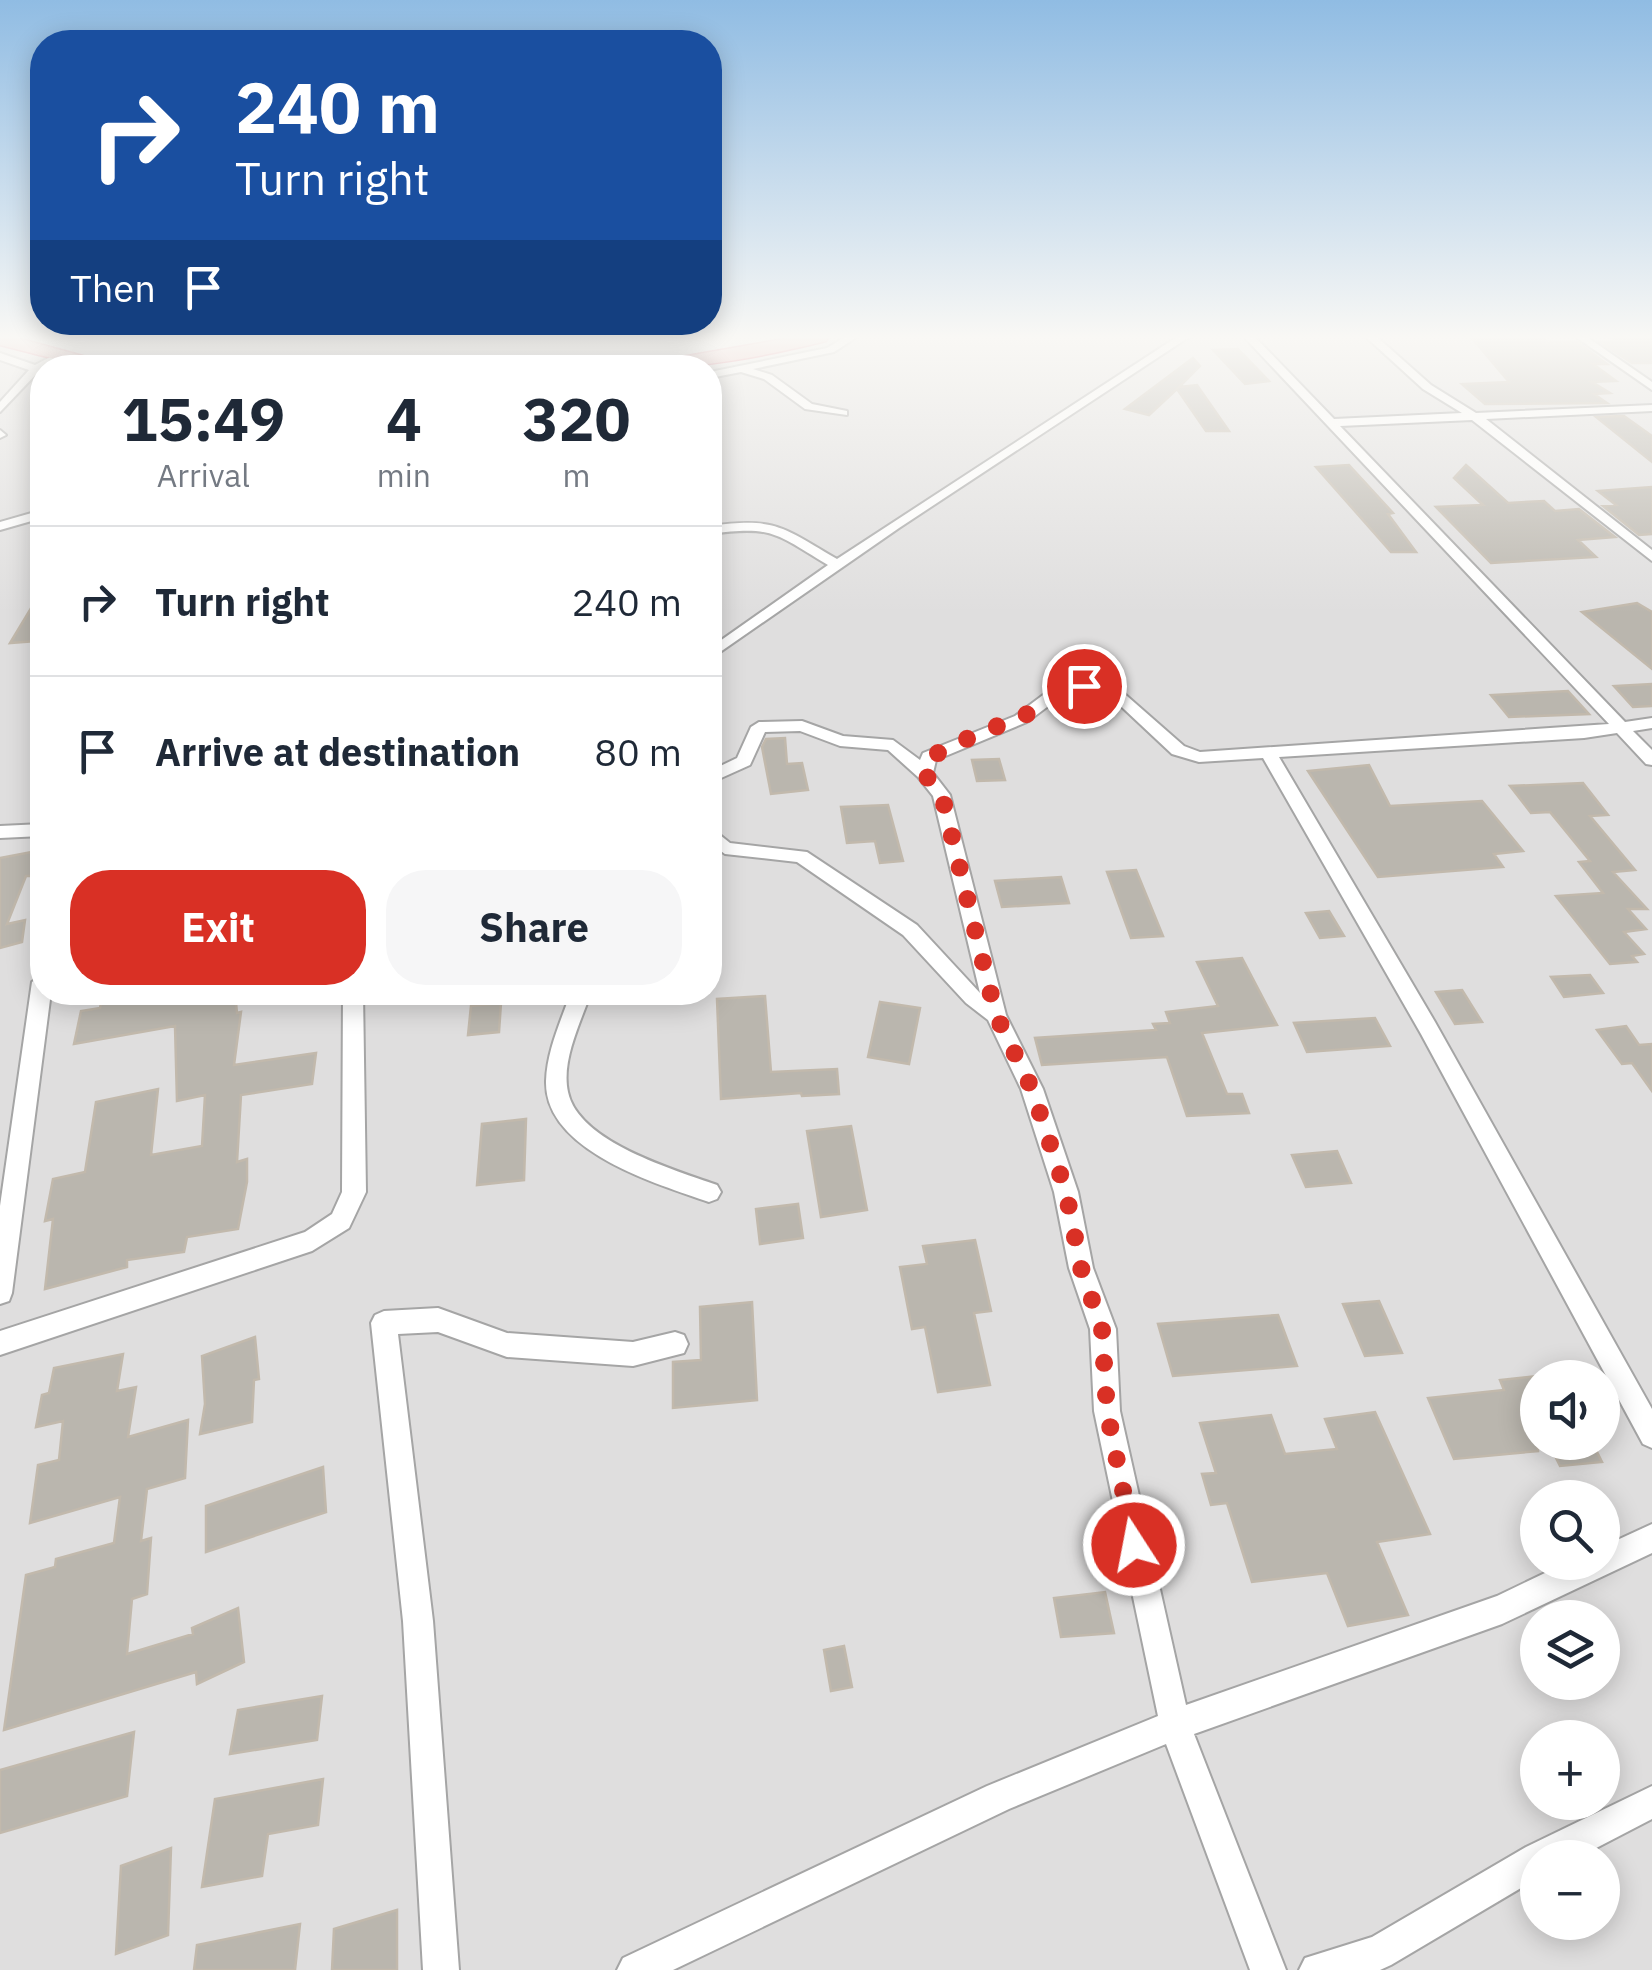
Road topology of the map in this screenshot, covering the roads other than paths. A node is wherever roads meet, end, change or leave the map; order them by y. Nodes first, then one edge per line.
1 (1040, 429) edge
2 (1336, 429) edge
3 (1491, 429) edge
4 (0, 511) edge
5 (30, 512) edge
6 (30, 516) edge
7 (0, 526) edge
8 (722, 528) edge
9 (1652, 558) edge
10 (838, 565) junction
11 (722, 647) edge
12 (1652, 723) edge
13 (1624, 729) junction
14 (1269, 754) junction
15 (1652, 760) edge
16 (722, 772) edge
17 (924, 773) junction
18 (30, 831) edge
19 (0, 832) edge
20 (722, 845) edge
21 (39, 1005) edge
22 (352, 1005) edge
23 (577, 1005) edge
24 (996, 1015) junction
25 (709, 1192) dead end
26 (0, 1293) edge
27 (0, 1343) edge
28 (675, 1344) dead end
29 (1652, 1435) edge
30 (1652, 1538) edge
31 (1620, 1553) edge
32 (1563, 1580) edge
33 (1176, 1725) junction
34 (1652, 1802) edge
35 (1575, 1840) edge
36 (1520, 1870) edge
37 (1382, 1961) edge
38 (441, 1970) edge
39 (634, 1970) edge
40 (1268, 1970) edge
41 (1318, 1970) edge

1 - 10 street
2 - 13 street
3 - 9 street
4 - 5 street
6 - 7 street
8 - 10 street
10 - 11 street
12 - 13 street
13 - 14 street
13 - 15 street
14 - 17 street
14 - 29 street
16 - 17 street
17 - 24 street
18 - 19 street
20 - 24 street
21 - 26 street
22 - 27 street
23 - 25 street
24 - 33 street
28 - 38 street
30 - 31 street
32 - 33 street
33 - 39 street
33 - 40 street
34 - 35 street
36 - 37 street
37 - 41 street

